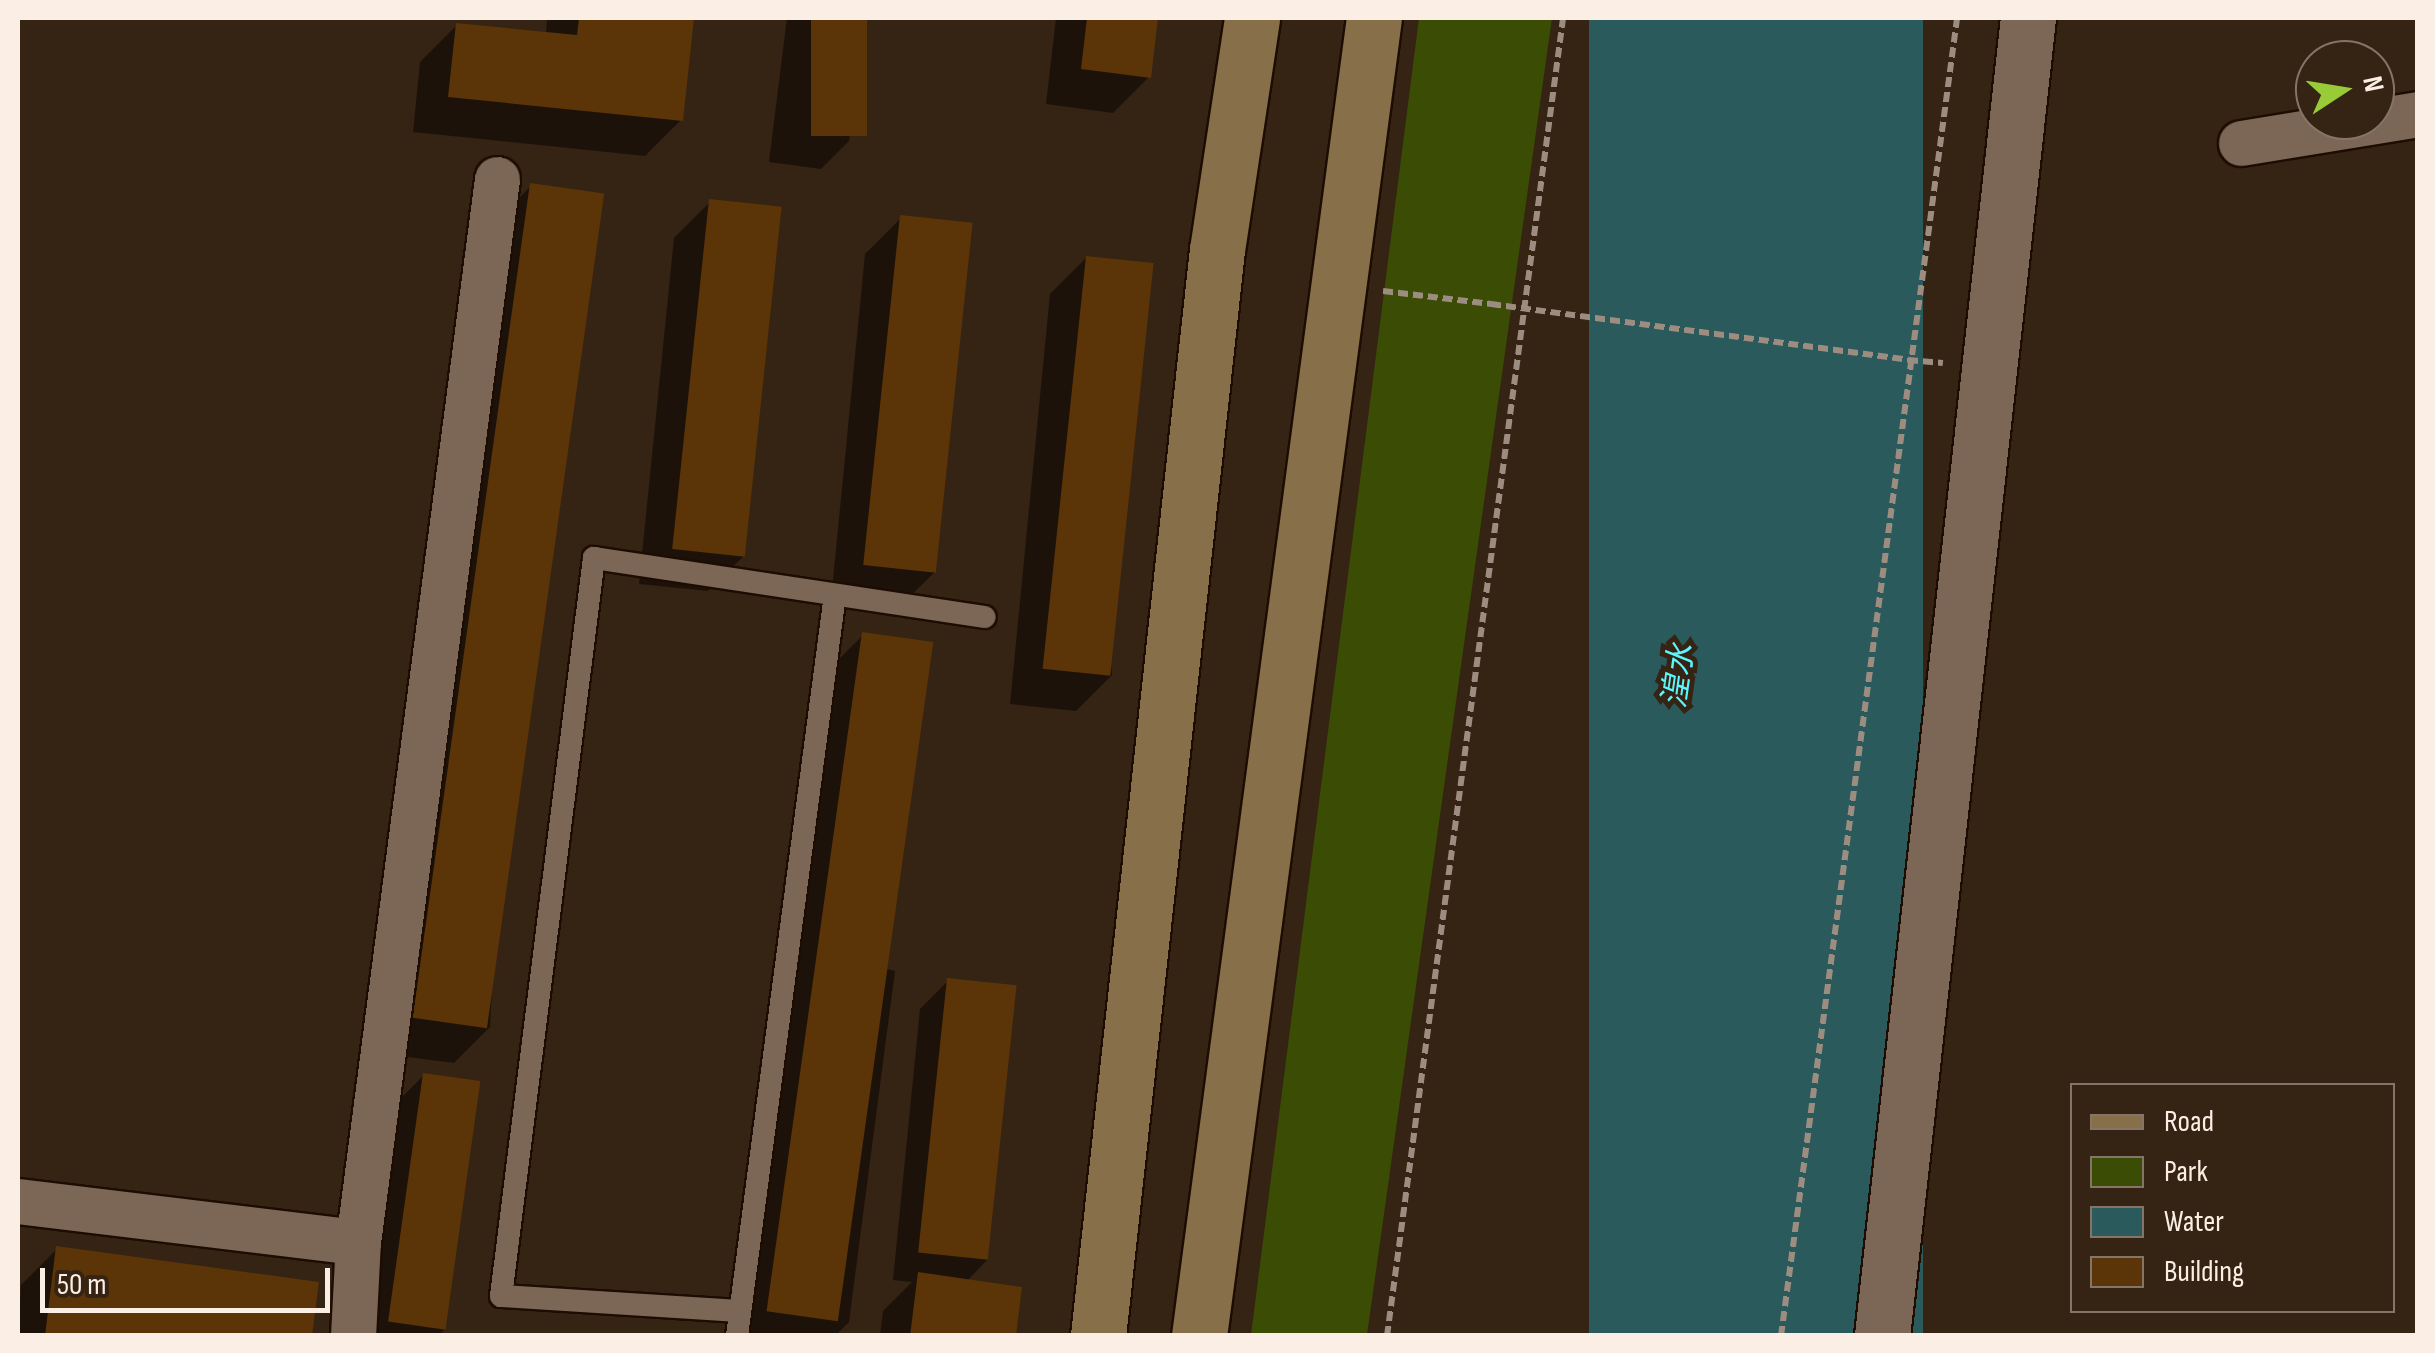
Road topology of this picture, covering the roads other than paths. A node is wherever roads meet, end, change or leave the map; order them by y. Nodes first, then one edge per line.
1 (1252, 18) edge
2 (1374, 18) edge
3 (2028, 18) edge
4 (2418, 114) edge
5 (2241, 143) dead end
6 (497, 179) dead end
7 (835, 594) junction
8 (985, 617) dead end
9 (18, 1201) edge
10 (358, 1242) junction
11 (740, 1311) junction
12 (352, 1336) edge
13 (737, 1336) edge
14 (1098, 1336) edge
15 (1199, 1336) edge
16 (1882, 1336) edge

1 - 14 main road
2 - 15 main road
3 - 16 street
4 - 5 street
6 - 10 street
7 - 8 lane
7 - 11 lane
7 - 11 lane
9 - 10 street
10 - 12 street
11 - 13 lane

